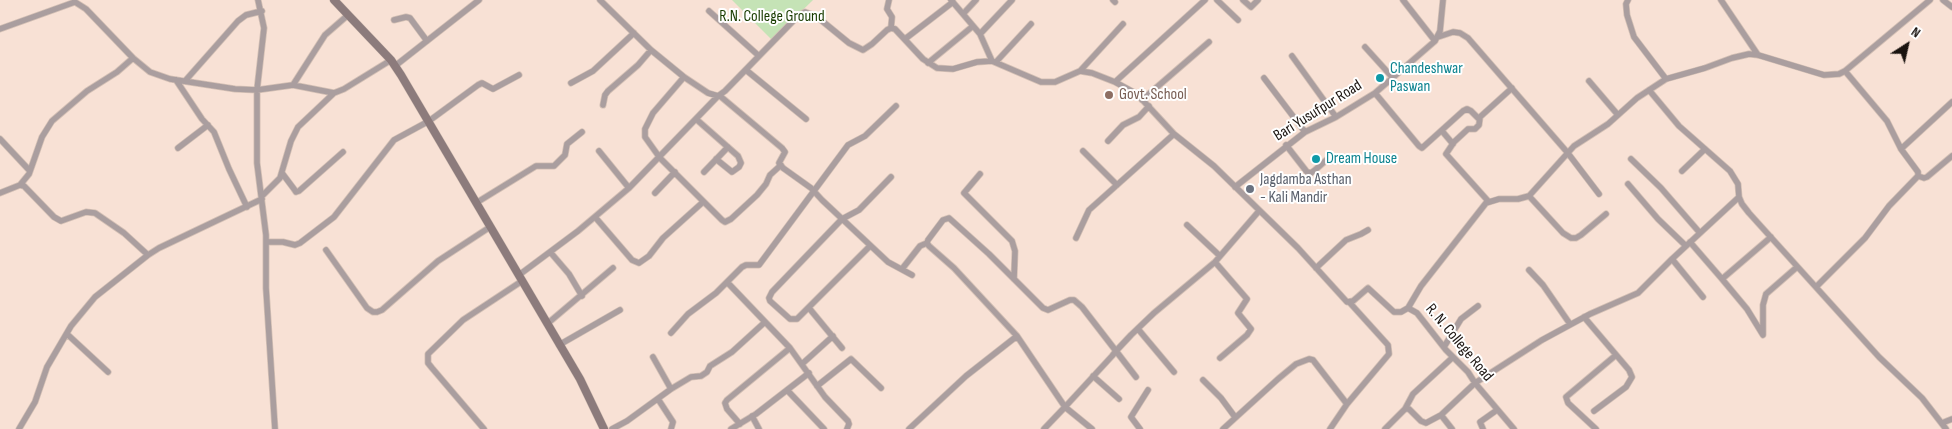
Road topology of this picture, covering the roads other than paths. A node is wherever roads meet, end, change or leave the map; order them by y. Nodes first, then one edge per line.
1 (258, 0) edge
2 (334, 0) edge
3 (479, 0) edge
4 (600, 0) edge
5 (889, 0) edge
6 (976, 0) edge
7 (1012, 0) edge
8 (1205, 0) edge
9 (1217, 0) edge
10 (1243, 0) edge
11 (1258, 0) edge
12 (1403, 0) edge
13 (1443, 0) edge
14 (1628, 0) edge
15 (1722, 0) edge
16 (1930, 0) edge
17 (1943, 0) edge
18 (70, 1) edge
19 (952, 1) edge
20 (1952, 7) edge
21 (262, 11) junction
22 (709, 11) dead end
23 (963, 14) junction
24 (348, 15) junction
25 (394, 20) dead end
26 (1238, 20) dead end
27 (1031, 24) dead end
28 (1123, 24) dead end
29 (973, 26) junction
30 (1, 27) edge
31 (891, 28) junction
32 (634, 33) junction
33 (980, 34) junction
34 (905, 39) junction
35 (1436, 39) junction
36 (427, 41) junction
37 (1209, 42) dead end
38 (1365, 47) dead end
39 (651, 50) junction
40 (1758, 55) junction
41 (760, 56) junction
42 (1292, 56) dead end
43 (133, 58) junction
44 (994, 61) junction
45 (393, 63) junction
46 (928, 63) junction
47 (746, 70) junction
48 (1080, 71) junction
49 (1845, 71) junction
50 (519, 75) dead end
51 (684, 77) junction
52 (1264, 78) dead end
53 (1393, 78) junction
54 (1666, 79) junction
55 (176, 80) junction
56 (1588, 81) dead end
57 (185, 82) junction
58 (1115, 82) junction
59 (571, 83) dead end
60 (293, 86) junction
61 (1512, 88) junction
62 (257, 90) junction
63 (1649, 90) junction
64 (334, 93) junction
65 (1375, 93) junction
66 (719, 96) junction
67 (1142, 100) junction
68 (1952, 102) edge
69 (603, 105) dead end
70 (896, 106) dead end
71 (1149, 106) junction
72 (1618, 115) junction
73 (1336, 117) junction
74 (696, 119) junction
75 (806, 119) dead end
76 (1479, 119) junction
77 (429, 121) junction
78 (208, 125) junction
79 (1442, 131) junction
80 (582, 132) dead end
81 (1305, 132) junction
82 (1174, 134) junction
83 (0, 139) edge
84 (1108, 141) dead end
85 (1453, 144) junction
86 (1286, 145) junction
87 (728, 147) junction
88 (178, 148) dead end
89 (1704, 149) junction
90 (1901, 149) junction
91 (599, 151) dead end
92 (1083, 151) dead end
93 (344, 152) dead end
94 (1567, 152) junction
95 (1331, 156) dead end
96 (1952, 156) edge
97 (660, 158) junction
98 (716, 159) junction
99 (1631, 159) dead end
100 (781, 165) junction
101 (30, 171) junction
102 (1682, 171) dead end
103 (675, 172) junction
104 (704, 172) dead end
105 (282, 173) junction
106 (980, 174) dead end
107 (1918, 176) junction
108 (890, 177) dead end
109 (1628, 184) dead end
110 (20, 185) junction
111 (1117, 185) junction
112 (1235, 187) junction
113 (629, 188) junction
114 (815, 191) junction
115 (655, 193) dead end
116 (0, 194) edge
117 (1599, 194) dead end
118 (1529, 196) junction
119 (1739, 197) junction
120 (262, 198) junction
121 (703, 202) junction
122 (1490, 202) junction
123 (476, 203) junction
124 (247, 206) junction
125 (1259, 211) junction
126 (1606, 214) dead end
127 (595, 217) junction
128 (842, 219) junction
129 (1188, 225) dead end
130 (490, 227) junction
131 (1368, 230) dead end
132 (1700, 233) junction
133 (1076, 238) dead end
134 (1772, 238) junction
135 (266, 242) junction
136 (927, 243) junction
137 (1688, 244) junction
138 (870, 246) junction
139 (326, 250) dead end
140 (551, 253) junction
141 (148, 255) junction
142 (1220, 256) junction
143 (1672, 259) junction
144 (1215, 262) junction
145 (1797, 266) junction
146 (613, 268) dead end
147 (1316, 268) junction
148 (902, 269) junction
149 (1528, 270) dead end
150 (912, 275) dead end
151 (520, 278) junction
152 (1014, 279) junction
153 (1722, 279) junction
154 (727, 282) junction
155 (1816, 287) junction
156 (582, 296) junction
157 (1703, 297) dead end
158 (1350, 303) junction
159 (1478, 306) dead end
160 (809, 308) junction
161 (1408, 308) junction
162 (620, 310) dead end
163 (1584, 318) junction
164 (765, 322) junction
165 (547, 324) junction
166 (1570, 324) junction
167 (1138, 329) junction
168 (671, 333) dead end
169 (67, 334) junction
170 (833, 336) junction
171 (1017, 336) junction
172 (559, 345) junction
173 (790, 348) junction
174 (842, 348) dead end
175 (1444, 348) junction
176 (1116, 351) junction
177 (1616, 355) junction
178 (654, 357) dead end
179 (1220, 358) dead end
180 (1452, 358) junction
181 (802, 364) junction
182 (108, 372) dead end
183 (1174, 372) dead end
184 (809, 373) junction
185 (1093, 376) junction
186 (1136, 376) dead end
187 (1203, 380) dead end
188 (1475, 383) junction
189 (817, 386) junction
190 (881, 388) dead end
191 (671, 389) junction
192 (787, 390) junction
193 (1148, 390) dead end
194 (658, 398) junction
195 (1119, 399) dead end
196 (1347, 404) junction
197 (1065, 407) junction
198 (1405, 409) junction
199 (1497, 410) junction
200 (1594, 411) dead end
201 (1441, 415) junction
202 (752, 416) junction
203 (1234, 417) junction
204 (1952, 419) edge
205 (1942, 423) junction
206 (740, 424) junction
207 (19, 429) edge
208 (275, 429) edge
209 (484, 429) edge
210 (604, 429) edge
211 (612, 429) edge
212 (671, 429) edge
213 (731, 429) edge
214 (759, 429) edge
215 (824, 429) edge
216 (847, 429) edge
217 (909, 429) edge
218 (1044, 429) edge
219 (1092, 429) edge
220 (1140, 429) edge
221 (1223, 429) edge
222 (1330, 429) edge
223 (1385, 429) edge
224 (1452, 429) edge
225 (1483, 429) edge
226 (1514, 429) edge
227 (1596, 429) edge
228 (1946, 429) edge

1 - 21 street
2 - 24 main road
3 - 36 street
4 - 32 street
5 - 31 street
6 - 23 street
7 - 33 street
8 - 58 street
9 - 26 street
10 - 11 street
12 - 35 street
13 - 35 street
14 - 54 street
15 - 40 street
16 - 49 street
17 - 20 street
18 - 30 street
18 - 43 street
19 - 23 street
19 - 34 street
21 - 57 street
21 - 62 street
22 - 41 street
23 - 29 street
24 - 45 main road
24 - 60 street
25 - 36 street
27 - 44 street
28 - 48 street
29 - 33 street
29 - 46 street
31 - 34 street
31 - 41 street
32 - 39 street
32 - 59 street
33 - 44 street
34 - 46 street
35 - 53 street, Bari Yusufpur Road
35 - 61 street
36 - 45 street
37 - 67 street
38 - 53 street
39 - 51 street
39 - 69 street
40 - 49 street
40 - 54 street
41 - 47 street
42 - 73 street
43 - 55 street
43 - 101 street
44 - 46 street
44 - 48 street
45 - 64 street
45 - 77 main road
47 - 66 street
47 - 75 street
48 - 58 street
49 - 90 street
50 - 77 street
51 - 66 street
51 - 97 street
52 - 81 street
53 - 65 street, Bari Yusufpur Road
54 - 63 street
55 - 57 street
55 - 78 street
56 - 72 street
57 - 62 street
58 - 67 street
60 - 62 street
60 - 64 street
61 - 76 street
61 - 94 street
62 - 120 street
63 - 72 street
63 - 89 street
64 - 105 street
65 - 73 street, Bari Yusufpur Road
65 - 79 street
66 - 74 street
66 - 100 street
67 - 71 street
68 - 90 street
70 - 114 street
71 - 82 street
71 - 84 street
72 - 94 street
73 - 81 street, Bari Yusufpur Road
74 - 87 street
74 - 97 street
76 - 79 street
76 - 85 street
77 - 123 main road
77 - 135 street
78 - 88 street
78 - 124 street
79 - 85 street
80 - 123 street
81 - 86 street, Bari Yusufpur Road
82 - 111 street
82 - 112 street
83 - 101 street
85 - 122 street
86 - 95 street
86 - 112 street, Bari Yusufpur Road
87 - 98 street
87 - 98 street
89 - 102 street
89 - 119 street
90 - 107 street
91 - 113 street
92 - 111 street
93 - 105 street
94 - 117 street
94 - 118 street
96 - 107 street
97 - 103 street
97 - 113 street
98 - 104 street
99 - 132 street
100 - 114 street
100 - 121 street
101 - 110 street
103 - 115 street
103 - 121 street
105 - 120 street
106 - 152 street
107 - 155 street
108 - 128 street
109 - 137 street
110 - 116 street
110 - 141 street
111 - 133 street
112 - 125 street
113 - 127 street
114 - 128 street
114 - 154 street
118 - 122 street
118 - 126 street
119 - 132 street
119 - 134 street
120 - 124 street
120 - 135 street
121 - 127 street
122 - 161 street
123 - 130 main road
124 - 141 street
125 - 142 street
125 - 147 street
127 - 140 street
128 - 138 street
128 - 160 street
129 - 142 street
130 - 139 street
130 - 151 main road
131 - 147 street
132 - 137 street
134 - 145 street
134 - 153 street
135 - 208 street
136 - 148 street
136 - 152 street
136 - 171 street
137 - 143 street
137 - 153 street
138 - 148 street
138 - 160 street
140 - 151 street
140 - 156 street
141 - 169 street
142 - 144 street
143 - 157 street
143 - 163 street
144 - 167 street
144 - 179 street
145 - 153 street
145 - 155 street
146 - 156 street
147 - 158 street
148 - 150 street
149 - 166 street
151 - 165 main road
151 - 209 street
152 - 176 street
154 - 164 street
154 - 168 street
155 - 205 street
156 - 165 street
158 - 161 street, R. N. College Road
158 - 196 street
159 - 175 street
160 - 170 street
161 - 175 street, R. N. College Road
162 - 172 street
163 - 166 street
163 - 177 street
164 - 173 street
164 - 191 street
165 - 172 main road
166 - 188 street
167 - 176 street
167 - 183 street
169 - 182 street
169 - 207 street
170 - 174 street
170 - 181 street
171 - 197 street
171 - 217 street
172 - 210 main road
173 - 181 street
173 - 206 street
175 - 180 street, R. N. College Road
176 - 185 street
176 - 186 street
177 - 200 street
177 - 227 street
178 - 191 street
180 - 188 street, R. N. College Road
180 - 198 street
181 - 184 street
184 - 189 street
184 - 192 street
185 - 195 street
185 - 197 street
187 - 203 street
188 - 199 street, R. N. College Road
188 - 201 street
189 - 190 street
189 - 216 street
191 - 194 street
192 - 202 street
192 - 215 street
193 - 220 street
194 - 211 street
194 - 212 street
196 - 203 street
196 - 222 street
197 - 218 street
197 - 219 street
198 - 201 street
198 - 223 street
199 - 225 street
199 - 226 street, R. N. College Road
201 - 224 street
202 - 206 street
202 - 214 street
203 - 221 street
204 - 205 street
205 - 228 street
206 - 213 street

